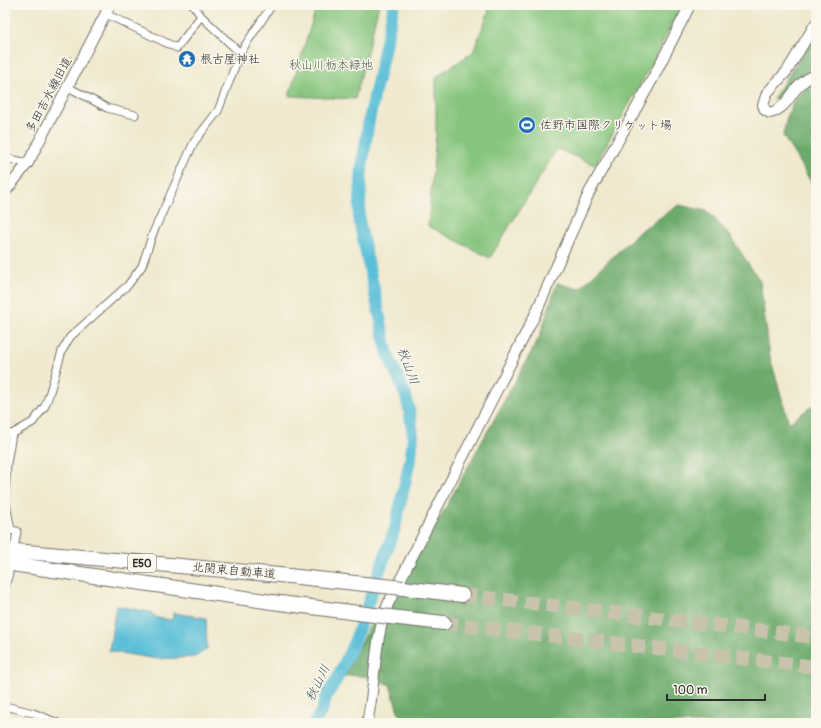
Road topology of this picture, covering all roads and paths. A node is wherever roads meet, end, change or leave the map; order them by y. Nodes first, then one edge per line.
1 (193, 5) edge
2 (272, 5) edge
3 (690, 5) edge
4 (108, 9) edge
5 (201, 16) junction
6 (816, 23) edge
7 (240, 53) junction
8 (816, 75) edge
9 (68, 87) junction
10 (135, 115) dead end
11 (5, 158) edge
12 (28, 163) junction
13 (5, 192) edge
14 (8, 433) edge
15 (5, 493) edge
16 (5, 499) edge
17 (8, 530) edge
18 (10, 546) edge
19 (7, 568) edge
20 (5, 587) edge
21 (462, 595) tunnel mouth
22 (444, 623) tunnel mouth
23 (5, 706) edge
24 (58, 723) edge
25 (367, 723) edge

1 - 5 street
2 - 7 street
3 - 25 street
4 - 5 street
4 - 9 street, 多田吉水線旧道
5 - 7 street
6 - 8 street
7 - 14 street
9 - 10 street
9 - 12 street, 多田吉水線旧道
11 - 12 street
12 - 13 street, 多田吉水線旧道
14 - 15 street
16 - 17 street
17 - 18 street
18 - 21 highway, 北関東自動車道 / E50, bridge
19 - 20 street
19 - 22 highway, 北関東自動車道 / E50, bridge
23 - 24 street

